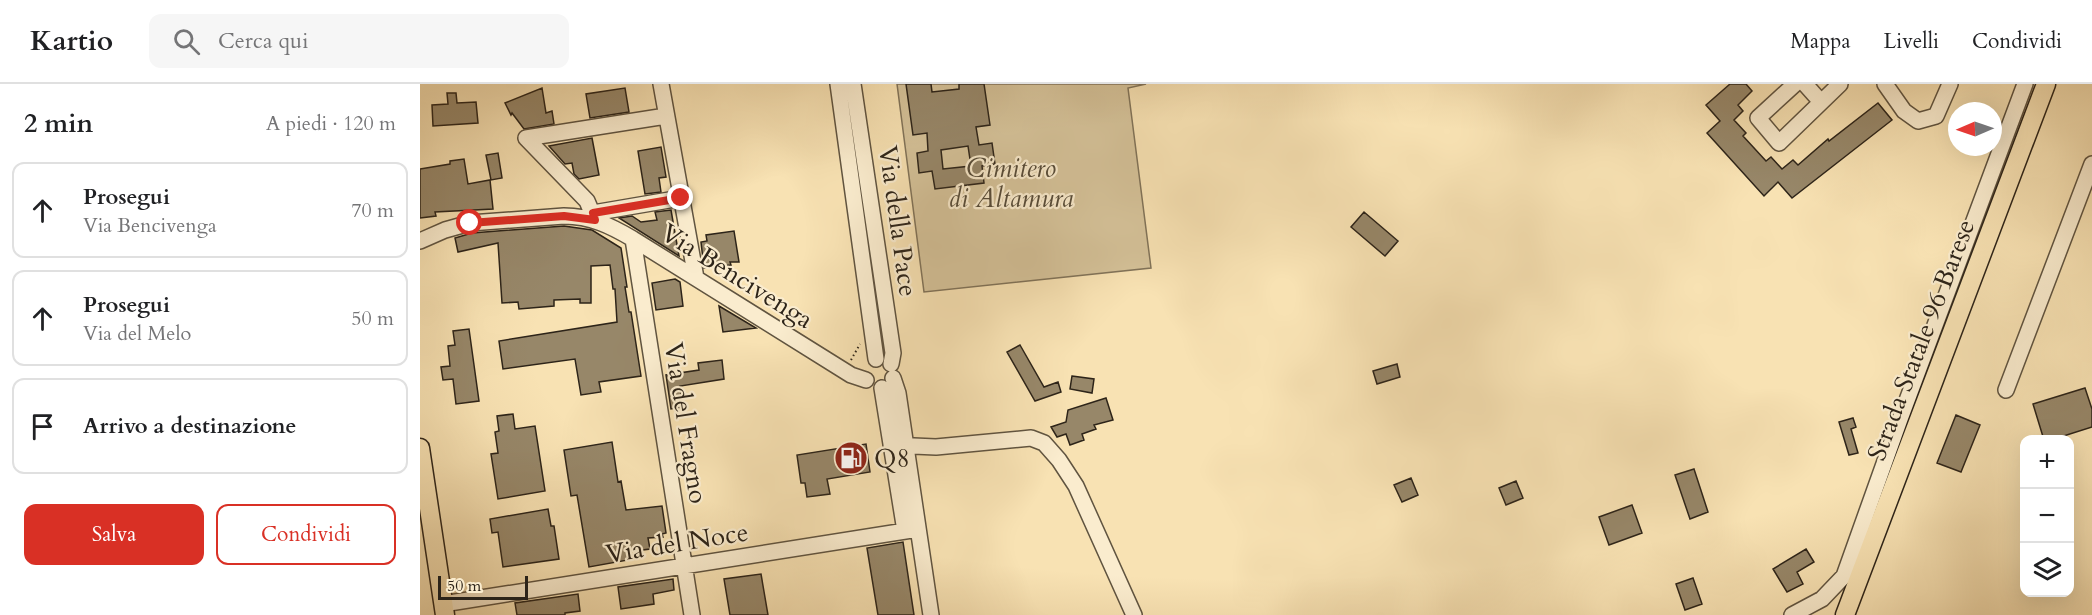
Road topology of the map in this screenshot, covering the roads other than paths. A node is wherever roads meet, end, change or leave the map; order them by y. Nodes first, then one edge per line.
1 (661, 84) edge
2 (838, 84) edge
3 (854, 84) edge
4 (1795, 84) edge
5 (1805, 84) edge
6 (1840, 84) edge
7 (1885, 84) edge
8 (1950, 84) edge
9 (2025, 84) edge
10 (2046, 84) edge
11 (1779, 90) edge
12 (1821, 102) junction
13 (666, 116) junction
14 (2092, 164) edge
15 (681, 198) junction
16 (594, 217) junction
17 (633, 239) junction
18 (420, 241) edge
19 (696, 278) junction
20 (876, 359) junction
21 (861, 375) junction
22 (889, 377) junction
23 (2006, 390) dead end
24 (891, 445) junction
25 (907, 447) junction
26 (420, 448) edge
27 (912, 530) junction
28 (684, 566) junction
29 (444, 610) edge
30 (692, 615) edge
31 (931, 615) edge
32 (1134, 615) edge
33 (1792, 615) edge
34 (1845, 615) edge

1 - 13 street
2 - 20 street, Via della Pace
3 - 22 street, Via della Pace
4 - 11 street
5 - 12 street
6 - 12 street
7 - 8 street
9 - 33 street
10 - 34 main road, Strada Statale 96 Barese
11 - 12 street
13 - 15 street
13 - 16 street
14 - 23 street
15 - 16 street
15 - 19 street
16 - 17 street, Via Bencivenga
16 - 18 street, Via Bencivenga
17 - 19 street, Via Bencivenga
17 - 28 street, Via del Fragno
19 - 21 street, Via Bencivenga
20 - 21 street
20 - 22 street
21 - 22 street, Via Bencivenga
22 - 24 street, Via della Pace
22 - 25 street, Via della Pace
24 - 25 street
24 - 27 street, Via della Pace
25 - 27 street, Via della Pace
25 - 32 street
26 - 29 main road
27 - 28 street, Via del Noce
27 - 31 street
28 - 29 street, Via del Noce
28 - 30 street, Via del Fragno

